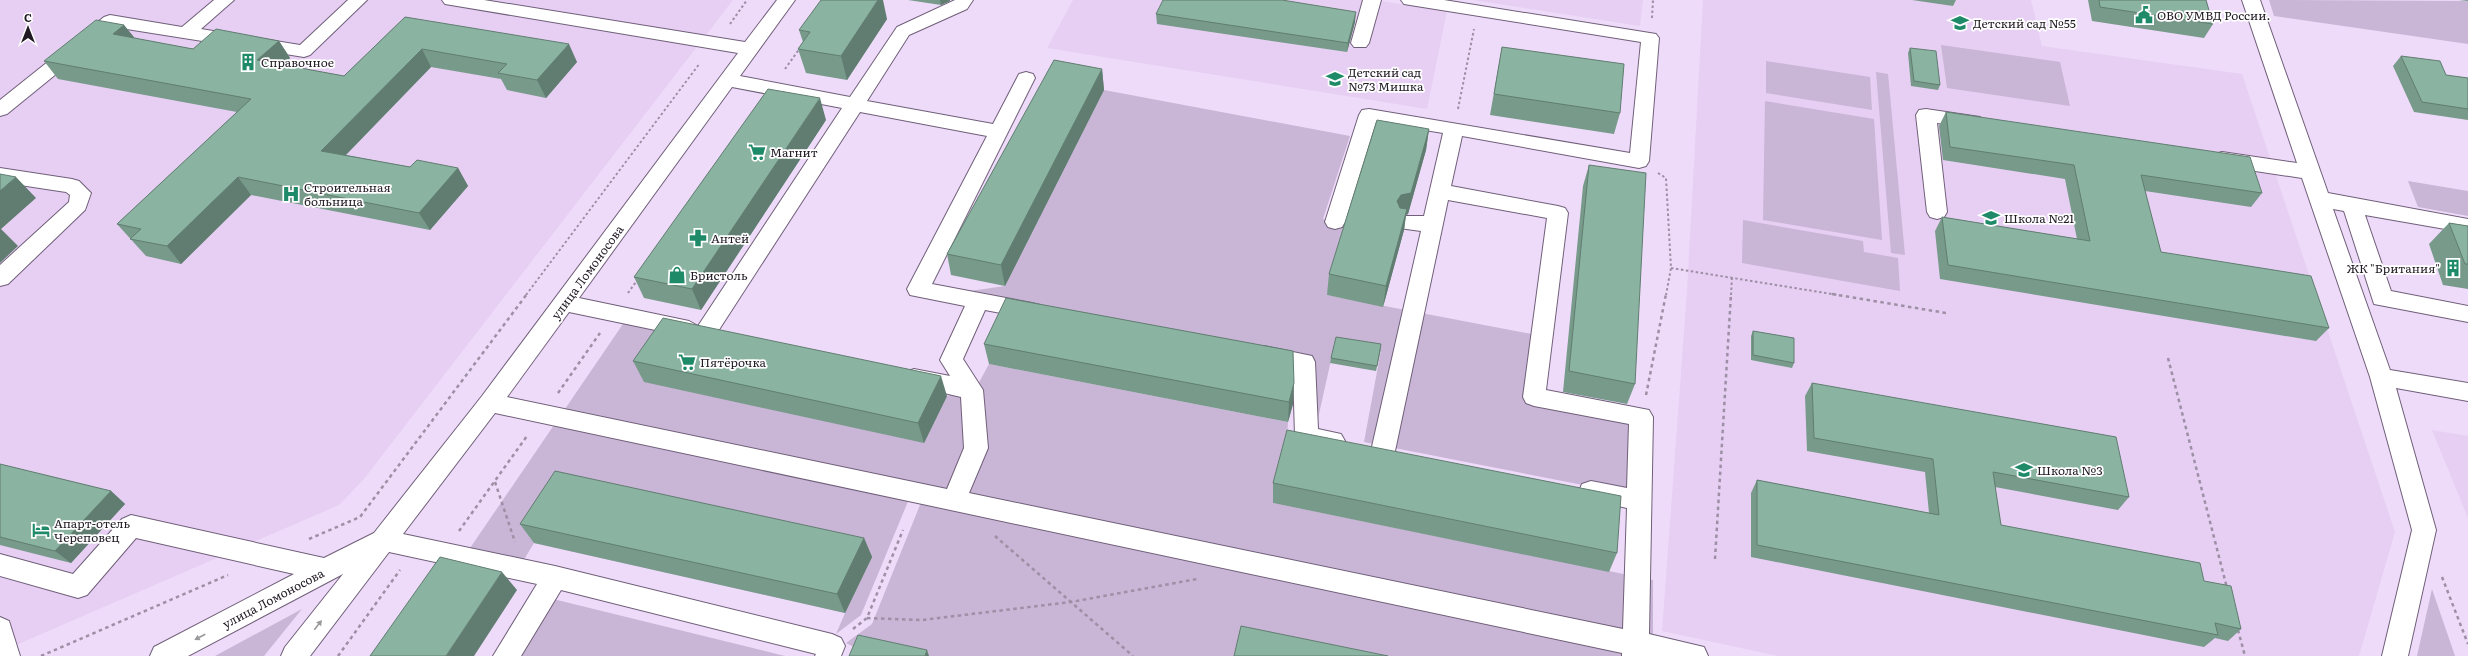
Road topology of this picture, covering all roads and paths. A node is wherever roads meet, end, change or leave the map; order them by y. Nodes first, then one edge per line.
1 (224, 0) edge
2 (358, 0) edge
3 (451, 0) edge
4 (748, 0) edge
5 (786, 0) edge
6 (964, 0) edge
7 (1372, 0) edge
8 (1410, 0) edge
9 (2251, 0) edge
10 (1478, 11) junction
11 (187, 32) junction
12 (715, 43) junction
13 (1360, 43) dead end
14 (802, 44) edge
15 (750, 49) junction
16 (1026, 78) dead end
17 (726, 80) junction
18 (771, 89) junction
19 (854, 105) junction
20 (0, 110) edge
21 (1989, 124) edge
22 (1454, 128) junction
23 (999, 132) junction
24 (2202, 156) edge
25 (1639, 161) junction
26 (2310, 172) junction
27 (0, 174) edge
28 (1440, 191) junction
29 (2319, 199) junction
30 (2352, 205) junction
31 (1937, 212) dead end
32 (1335, 222) dead end
33 (1406, 223) edge
34 (1433, 224) junction
35 (2468, 226) edge
36 (1671, 268) junction
37 (640, 275) edge
38 (1732, 277) junction
39 (0, 278) edge
40 (978, 301) junction
41 (564, 303) junction
42 (1946, 313) dead end
43 (614, 314) junction
44 (1048, 314) edge
45 (2468, 314) edge
46 (705, 333) junction
47 (728, 338) edge
48 (1242, 350) edge
49 (2168, 358) dead end
50 (896, 374) edge
51 (2381, 378) junction
52 (972, 390) junction
53 (2468, 392) edge
54 (490, 403) junction
55 (542, 414) junction
56 (1641, 417) junction
57 (1367, 448) junction
58 (1406, 455) edge
59 (495, 481) junction
60 (1569, 487) edge
61 (954, 500) junction
62 (1639, 500) junction
63 (904, 530) dead end
64 (989, 531) dead end
65 (384, 540) junction
66 (416, 547) junction
67 (444, 553) junction
68 (269, 557) junction
69 (1715, 560) dead end
70 (0, 565) edge
71 (326, 570) junction
72 (524, 571) junction
73 (2441, 573) dead end
74 (555, 577) junction
75 (1201, 578) dead end
76 (2229, 595) edge
77 (1071, 602) junction
78 (867, 618) junction
79 (2237, 626) edge
80 (0, 629) edge
81 (2468, 644) edge
82 (1635, 649) edge
83 (830, 651) edge
84 (7, 656) edge
85 (41, 656) edge
86 (163, 656) edge
87 (294, 656) edge
88 (338, 656) edge
89 (506, 656) edge
90 (1133, 656) edge
91 (1695, 656) edge
92 (2245, 656) edge
93 (2395, 656) edge

1 - 11 street
2 - 11 street
3 - 12 street
4 - 12 path
5 - 15 street, улица Ломоносова
6 - 19 street
7 - 13 street
8 - 10 street
9 - 26 street
10 - 22 path
10 - 25 street
11 - 20 street
12 - 15 street
12 - 68 path
14 - 18 path
15 - 17 street, улица Ломоносова
16 - 23 street
17 - 18 street
17 - 41 street, улица Ломоносова
18 - 19 street
19 - 23 street
19 - 46 street
21 - 31 street
22 - 25 street
22 - 28 street
22 - 32 street
23 - 40 street
24 - 26 street
25 - 36 path
26 - 29 street
27 - 39 street
28 - 34 street
28 - 56 street
29 - 30 street
29 - 51 street
30 - 35 street
30 - 45 street
33 - 34 street
34 - 57 street
36 - 38 path
36 - 56 path
37 - 43 path
38 - 42 path
38 - 69 path
40 - 44 street
40 - 52 street
41 - 43 street
41 - 54 street, улица Ломоносова
43 - 46 street
43 - 55 path
46 - 47 street
48 - 57 street
49 - 76 path
50 - 52 street
51 - 53 street
51 - 93 street
52 - 61 street
54 - 55 street
54 - 65 street, улица Ломоносова
55 - 59 path
55 - 61 street
56 - 62 street
57 - 58 street
59 - 67 path
59 - 72 path
60 - 62 street
61 - 82 street
62 - 82 street
63 - 78 path
64 - 77 path
65 - 66 street
65 - 71 street, улица Ломоносова
87 -> 65 street, улица Ломоносова
66 - 67 street
66 - 88 path
67 - 72 street
68 - 70 street
68 - 71 street
68 - 85 path
71 -> 86 street, улица Ломоносова
72 - 74 street
73 - 81 path
74 - 83 street
74 - 89 street
75 - 77 path
77 - 78 path
77 - 90 path
78 - 83 path
79 - 92 path
80 - 84 street
82 - 91 street

